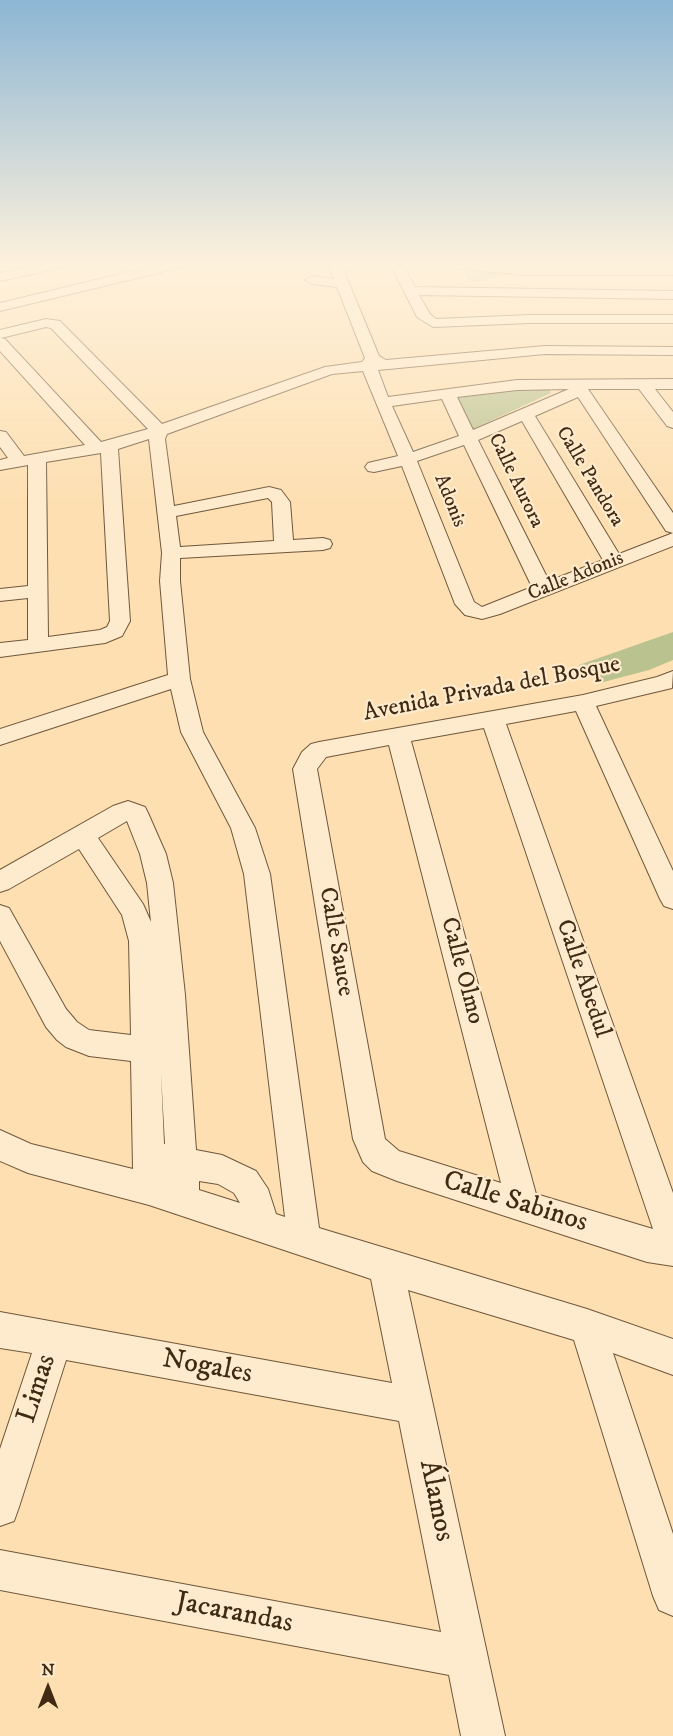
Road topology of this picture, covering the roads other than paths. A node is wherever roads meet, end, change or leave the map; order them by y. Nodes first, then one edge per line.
1 (3, 345) edge
2 (74, 345) edge
3 (368, 345) edge
4 (673, 351) edge
5 (375, 362) junction
6 (644, 384) junction
7 (673, 384) edge
8 (579, 387) junction
9 (447, 393) junction
10 (391, 401) junction
11 (526, 415) junction
12 (673, 423) edge
13 (158, 435) junction
14 (0, 436) edge
15 (469, 438) junction
16 (106, 449) junction
17 (408, 459) junction
18 (31, 463) junction
19 (0, 465) edge
20 (374, 467) dead end
21 (0, 471) edge
22 (166, 513) junction
23 (673, 527) edge
24 (673, 539) edge
25 (323, 544) dead end
26 (284, 546) junction
27 (171, 553) junction
28 (614, 562) junction
29 (543, 589) junction
30 (38, 591) junction
31 (0, 595) edge
32 (478, 613) joint
33 (38, 645) junction
34 (0, 650) edge
35 (179, 679) junction
36 (670, 687) edge
37 (583, 702) junction
38 (492, 717) junction
39 (0, 737) edge
40 (398, 737) junction
41 (319, 750) joint
42 (82, 834) junction
43 (0, 882) edge
44 (673, 899) edge
45 (0, 916) edge
46 (146, 1050) junction
47 (369, 1139) joint
48 (0, 1145) edge
49 (148, 1156) junction
50 (181, 1161) junction
51 (148, 1189) junction
52 (184, 1201) junction
53 (523, 1205) junction
54 (262, 1226) junction
55 (304, 1239) junction
56 (673, 1239) edge
57 (673, 1249) edge
58 (386, 1267) junction
59 (587, 1326) junction
60 (0, 1330) edge
61 (54, 1340) junction
62 (673, 1357) edge
63 (414, 1405) junction
64 (0, 1508) edge
65 (0, 1570) edge
66 (673, 1596) edge
67 (468, 1658) junction
68 (483, 1736) edge

1 - 16 street
2 - 13 street
3 - 5 street, Adonis
4 - 5 street
5 - 10 street, Adonis
5 - 13 street
6 - 7 street
6 - 8 street
6 - 12 street
8 - 9 street
8 - 11 street
8 - 23 street
9 - 10 street
9 - 15 street, Calle Aurora
10 - 17 street, Adonis
11 - 15 street
11 - 28 street, Calle Pandora
13 - 16 street
13 - 22 street
14 - 18 street
15 - 17 street
15 - 29 street, Calle Aurora
16 - 18 street
16 - 33 street
17 - 20 street
17 - 32 street, Adonis
18 - 19 street
18 - 21 street
18 - 30 street
22 - 26 street
22 - 27 street
24 - 28 street, Calle Adonis
25 - 26 street
26 - 27 street
27 - 35 street
28 - 29 street, Calle Adonis
29 - 32 street, Calle Adonis
30 - 31 street
30 - 33 street
33 - 34 street
35 - 39 street
35 - 55 street
36 - 37 street, Avenida Privada del Bosque
37 - 38 street, Avenida Privada del Bosque
37 - 44 street
38 - 40 street, Avenida Privada del Bosque
38 - 56 street, Calle Abedul
40 - 41 street, Avenida Privada del Bosque
40 - 53 street, Calle Olmo
41 - 47 street, Calle Sauce
42 - 43 street
42 - 46 street
42 - 50 street
45 - 46 street
46 - 49 street
47 - 53 street, Calle Sabinos
48 - 51 street
49 - 50 street
49 - 51 street
50 - 52 street
50 - 54 street
51 - 52 street
52 - 54 street
53 - 57 street, Calle Sabinos
54 - 55 street
55 - 58 street
58 - 59 street
58 - 63 street, Álamos
59 - 62 street
59 - 66 street
60 - 61 street, Nogales
61 - 63 street, Nogales
61 - 64 street, Limas
63 - 67 street, Álamos
65 - 67 street, Jacarandas
67 - 68 street, Álamos

